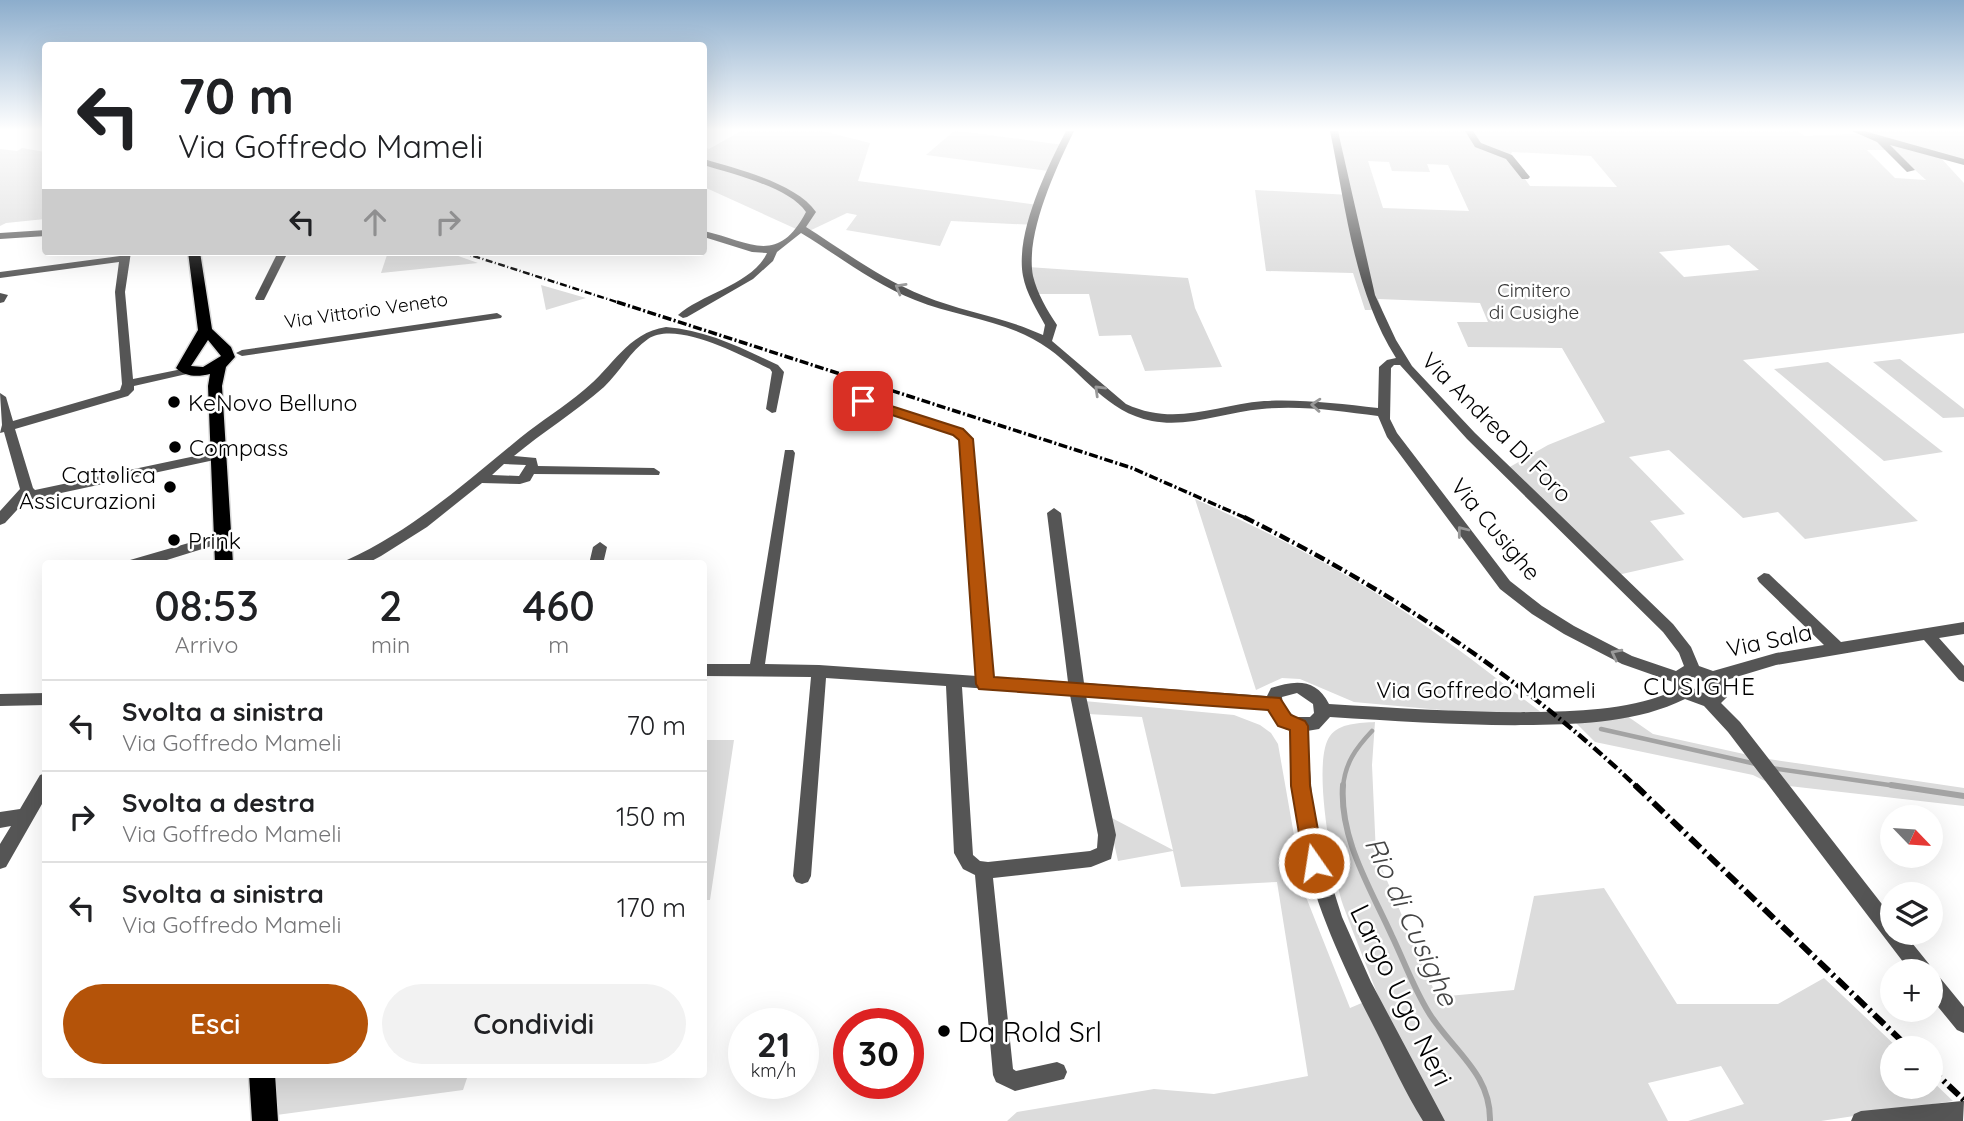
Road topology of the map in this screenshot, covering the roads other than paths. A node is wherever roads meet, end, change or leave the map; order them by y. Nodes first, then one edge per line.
1 (762, 183) edge
2 (1045, 183) edge
3 (1345, 183) edge
4 (800, 228) junction
5 (42, 233) edge
6 (707, 235) edge
7 (0, 236) edge
8 (773, 250) junction
9 (119, 256) edge
10 (125, 256) edge
11 (195, 256) edge
12 (281, 256) edge
13 (0, 275) edge
14 (260, 298) dead end
15 (683, 314) dead end
16 (497, 316) dead end
17 (205, 330) junction
18 (1390, 340) junction
19 (1046, 342) junction
20 (221, 348) junction
21 (242, 353) dead end
22 (1403, 361) junction
23 (190, 365) junction
24 (219, 365) junction
25 (1385, 370) junction
26 (128, 384) junction
27 (215, 386) junction
28 (0, 397) edge
29 (863, 401) dead end
30 (772, 409) dead end
31 (1384, 413) junction
32 (5, 428) edge
33 (789, 453) dead end
34 (219, 455) junction
35 (501, 460) junction
36 (530, 471) junction
37 (654, 472) dead end
38 (477, 480) junction
39 (27, 490) junction
40 (1054, 513) dead end
41 (0, 520) edge
42 (223, 538) junction
43 (600, 547) dead end
44 (149, 560) edge
45 (224, 560) edge
46 (362, 560) edge
47 (597, 560) edge
48 (1764, 578) dead end
49 (1964, 628) edge
50 (1927, 634) junction
51 (1838, 649) junction
52 (757, 669) junction
53 (707, 670) edge
54 (819, 671) junction
55 (1964, 676) edge
56 (1711, 678) junction
57 (1686, 680) junction
58 (954, 682) junction
59 (985, 684) junction
60 (1077, 690) junction
61 (42, 699) edge
62 (0, 700) edge
63 (1709, 701) junction
64 (1273, 703) junction
65 (1323, 710) junction
66 (1299, 726) junction
67 (42, 787) edge
68 (25, 816) junction
69 (0, 820) edge
70 (0, 861) edge
71 (984, 870) junction
72 (802, 876) dead end
73 (1914, 959) edge
74 (1943, 997) edge
75 (1964, 1023) edge
76 (1057, 1072) dead end
77 (262, 1078) edge
78 (1962, 1111) dead end
79 (265, 1121) edge
80 (1435, 1121) edge
81 (1861, 1121) edge

1 - 4 street
2 - 19 street
3 - 18 street, Via Andrea Di Foro
4 - 8 street
19 -> 4 street
5 - 7 street
6 - 8 street
8 - 15 street
9 - 13 street
10 - 26 street
11 - 17 main road
12 - 14 street
16 - 21 street, Via Vittorio Veneto
17 - 20 main road
17 - 23 main road
18 - 22 street, Via Andrea Di Foro
18 - 25 street, Via Cusighe
31 -> 19 street
20 - 23 main road
20 - 24 main road
22 - 25 street
22 - 57 street, Via Andrea Di Foro
23 - 24 main road
23 - 26 street
23 - 27 main road
24 - 27 main road
25 - 31 street, Via Cusighe
26 - 32 street
27 - 34 main road
28 - 32 street
29 - 59 street
30 - 35 street
57 -> 31 street, Via Cusighe
32 - 39 street
33 - 52 street
34 - 39 street
34 - 42 main road
35 - 36 street
35 - 38 street
36 - 37 street
36 - 38 street
38 - 46 street
39 - 41 street
40 - 60 street
42 - 44 street
42 - 45 main road
43 - 47 street
48 - 51 street, Via Sala
49 - 50 street, Via Sala
50 - 51 street, Via Sala
50 - 55 street
51 - 56 street, Via Sala
52 - 53 street
52 - 54 street
54 - 58 street
54 - 72 street
56 - 57 street
56 - 63 street
57 - 63 street
57 - 65 street, Via Goffredo Mameli
58 - 59 street
58 - 71 street
59 - 60 street
60 - 64 street
60 - 71 street
61 - 62 street
63 - 73 street
64 - 65 street
64 - 66 street
65 - 66 street
66 - 80 street, Largo Ugo Neri
67 - 68 street
68 - 69 street
68 - 70 street
71 - 76 street
74 - 75 street
77 - 79 main road
78 - 81 street

